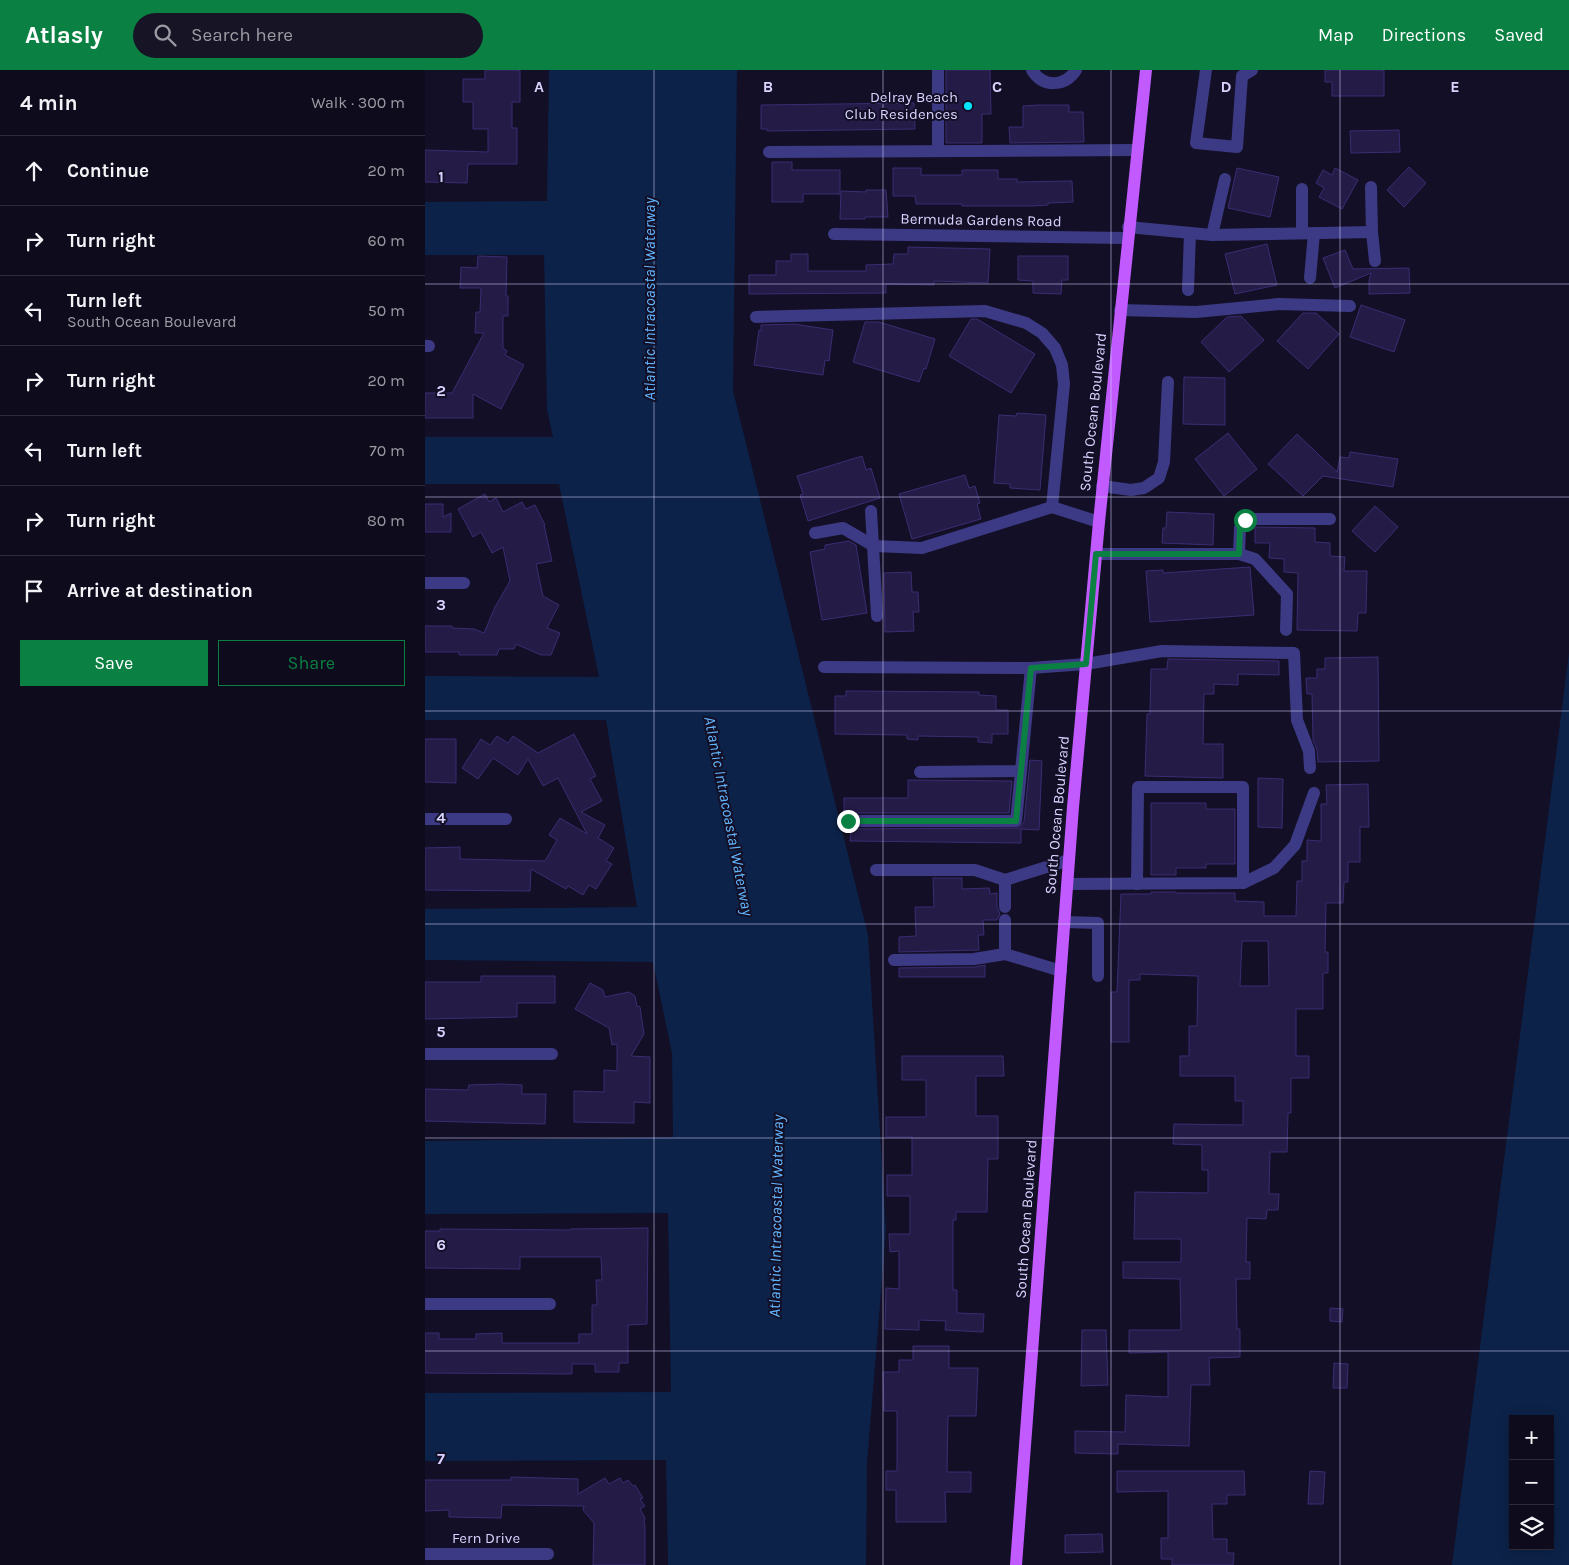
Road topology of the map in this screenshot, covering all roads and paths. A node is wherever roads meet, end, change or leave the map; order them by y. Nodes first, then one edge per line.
1 (938, 70) edge
2 (1032, 70) edge
3 (1076, 70) edge
4 (1141, 70) edge
5 (1146, 70) edge
6 (1206, 70) edge
7 (1252, 70) edge
8 (1137, 150) junction
9 (937, 151) junction
10 (769, 152) dead end
11 (1225, 179) dead end
12 (1371, 187) dead end
13 (1302, 189) dead end
14 (1128, 232) junction
15 (1372, 232) junction
16 (1190, 233) junction
17 (1308, 233) junction
18 (834, 234) dead end
19 (1212, 235) junction
20 (1375, 262) dead end
21 (1310, 278) dead end
22 (1188, 290) dead end
23 (1350, 306) dead end
24 (1120, 310) junction
25 (756, 317) dead end
26 (1168, 382) dead end
27 (1102, 486) junction
28 (1052, 507) junction
29 (871, 511) dead end
30 (1330, 519) dead end
31 (1099, 522) junction
32 (815, 534) dead end
33 (874, 546) junction
34 (1096, 554) junction
35 (1239, 554) junction
36 (425, 583) edge
37 (464, 583) dead end
38 (877, 616) dead end
39 (1286, 630) dead end
40 (1086, 664) junction
41 (824, 667) dead end
42 (1031, 668) junction
43 (1310, 768) dead end
44 (1021, 771) junction
45 (920, 772) dead end
46 (1314, 793) dead end
47 (425, 819) edge
48 (506, 819) dead end
49 (848, 821) dead end
50 (1069, 860) junction
51 (876, 870) dead end
52 (1005, 880) junction
53 (1243, 883) junction
54 (1068, 884) junction
55 (1137, 884) junction
56 (1065, 922) junction
57 (1005, 954) junction
58 (894, 960) dead end
59 (1061, 971) junction
60 (1097, 976) dead end
61 (425, 1054) edge
62 (552, 1054) dead end
63 (425, 1304) edge
64 (550, 1304) dead end
65 (425, 1554) edge
66 (548, 1554) dead end
67 (1016, 1565) edge

1 - 9 street
2 - 3 street
4 - 5 street
5 - 8 main road, South Ocean Boulevard
6 - 7 street
8 - 9 street
8 - 14 main road, South Ocean Boulevard
9 - 10 street
11 - 19 street
12 - 15 street
13 - 17 street
14 - 16 street, Bermuda Gardens Road
14 - 18 street, Bermuda Gardens Road
14 - 24 main road, South Ocean Boulevard
15 - 17 street, Bermuda Gardens Road
15 - 20 street
16 - 19 street, Bermuda Gardens Road
16 - 22 street
17 - 19 street, Bermuda Gardens Road
17 - 21 street
23 - 24 street
24 - 27 main road, South Ocean Boulevard
25 - 28 street
26 - 27 street
27 - 31 main road, South Ocean Boulevard
28 - 31 street
28 - 33 street
29 - 33 street
30 - 35 street
31 - 34 main road, South Ocean Boulevard
32 - 33 street
33 - 38 street
34 - 35 street
34 - 40 main road, South Ocean Boulevard
35 - 39 street
36 - 37 street
40 - 42 street
40 - 43 street
40 - 50 main road, South Ocean Boulevard
41 - 42 street
42 - 44 street
44 - 45 street
44 - 49 street
46 - 53 street
47 - 48 street
50 - 52 street
50 - 54 main road, South Ocean Boulevard
51 - 52 street
52 - 57 street
53 - 55 street
53 - 55 street
54 - 55 street
54 - 56 main road, South Ocean Boulevard
56 - 59 main road, South Ocean Boulevard
56 - 60 street
57 - 58 street
57 - 59 street
59 - 67 main road, South Ocean Boulevard
61 - 62 street
63 - 64 street
65 - 66 street, Fern Drive

